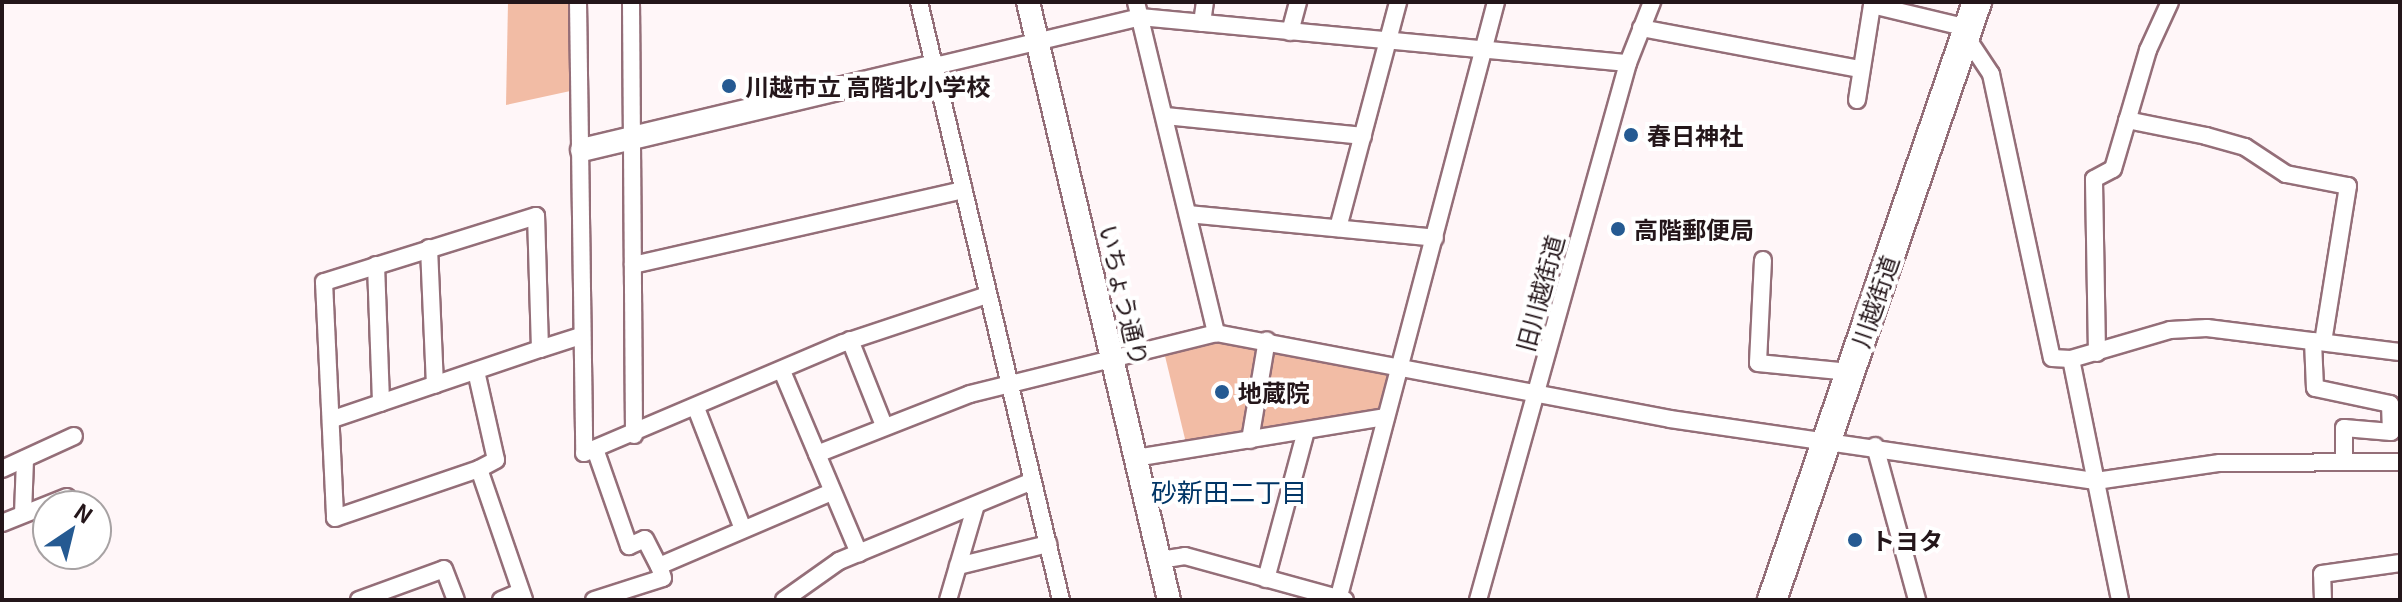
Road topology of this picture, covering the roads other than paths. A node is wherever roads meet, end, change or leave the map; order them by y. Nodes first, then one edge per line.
1 (578, 2) edge
2 (631, 2) edge
3 (919, 2) edge
4 (1028, 2) edge
5 (1205, 2) edge
6 (1298, 2) edge
7 (1398, 2) edge
8 (1496, 2) edge
9 (1652, 2) edge
10 (2170, 2) edge
11 (1138, 10) edge
12 (1970, 22) edge
13 (1202, 23) junction
14 (1641, 28) junction
15 (1290, 32) junction
16 (1388, 41) junction
17 (1038, 42) junction
18 (1483, 50) junction
19 (1628, 63) junction
20 (935, 66) junction
21 (1860, 69) junction
22 (1857, 100) dead end
23 (1166, 116) junction
24 (2127, 120) junction
25 (1363, 136) junction
26 (632, 138) junction
27 (582, 150) junction
28 (964, 190) junction
29 (1188, 214) junction
30 (1338, 228) junction
31 (1435, 238) junction
32 (429, 248) junction
33 (1763, 260) dead end
34 (376, 265) junction
35 (633, 265) junction
36 (987, 295) junction
37 (1216, 333) junction
38 (581, 336) junction
39 (850, 340) junction
40 (1267, 340) junction
41 (2318, 341) junction
42 (540, 349) junction
43 (2400, 352) edge
44 (2097, 353) junction
45 (2071, 359) junction
46 (1113, 360) junction
47 (1401, 362) junction
48 (476, 371) junction
49 (782, 371) junction
50 (1850, 372) junction
51 (435, 385) junction
52 (1009, 385) junction
53 (1536, 394) junction
54 (381, 403) junction
55 (696, 408) junction
56 (1386, 417) junction
57 (333, 419) junction
58 (883, 423) junction
59 (1306, 431) junction
60 (634, 435) junction
61 (74, 436) dead end
62 (1250, 440) junction
63 (1827, 442) junction
64 (1875, 446) junction
65 (595, 449) junction
66 (817, 454) junction
67 (1135, 458) junction
68 (25, 459) junction
69 (2344, 461) junction
70 (2400, 462) edge
71 (2, 469) edge
72 (479, 469) junction
73 (1032, 481) junction
74 (2096, 481) junction
75 (832, 492) junction
76 (976, 505) junction
77 (32, 511) edge
78 (23, 514) junction
79 (2, 523) edge
80 (743, 529) junction
81 (1048, 544) junction
82 (859, 553) junction
83 (1160, 560) junction
84 (2400, 563) edge
85 (659, 566) junction
86 (958, 566) junction
87 (1266, 579) junction
88 (522, 596) edge
89 (1057, 599) edge
90 (1340, 599) edge
91 (359, 600) edge
92 (455, 600) edge
93 (501, 600) edge
94 (594, 600) edge
95 (784, 600) edge
96 (948, 600) edge
97 (1169, 600) edge
98 (1478, 600) edge
99 (1772, 600) edge
100 (1917, 600) edge
101 (2120, 600) edge
102 (2323, 600) edge

1 - 27 street
2 - 26 street
3 - 20 street
4 - 17 street, いちょう通り
5 - 13 street
6 - 15 street
7 - 16 street
8 - 18 street
9 - 14 street, 旧川越街道
10 - 24 street
11 - 13 street
11 - 17 street
11 - 23 street
12 - 21 street
12 - 45 street
12 - 50 highway, 川越街道
13 - 15 street
14 - 19 street, 旧川越街道
14 - 21 street
15 - 16 street
16 - 18 street
16 - 25 street
17 - 20 street
17 - 46 street, いちょう通り
18 - 19 street
18 - 31 street
19 - 53 street, 旧川越街道
20 - 26 street
20 - 28 street
21 - 22 street
23 - 25 street
23 - 29 street
24 - 41 street
24 - 44 street
25 - 30 street
26 - 27 street
26 - 35 street
27 - 38 street
28 - 35 street
28 - 36 street
29 - 30 street
29 - 37 street
30 - 31 street
31 - 47 street
32 - 34 street
32 - 42 street
32 - 51 street
33 - 50 street
34 - 54 street
34 - 57 street
35 - 60 street
36 - 39 street
36 - 52 street
37 - 40 street
37 - 46 street
38 - 42 street
38 - 65 street
39 - 49 street
39 - 58 street
40 - 47 street
40 - 62 street
41 - 43 street
41 - 44 street
41 - 69 street
42 - 48 street
44 - 45 street
45 - 74 street
46 - 52 street
46 - 67 street, いちょう通り
47 - 53 street
47 - 56 street
48 - 51 street
48 - 72 street
49 - 55 street
49 - 66 street
50 - 63 highway, 川越街道
51 - 54 street
52 - 58 street
52 - 73 street
53 - 63 street
53 - 98 street, 旧川越街道
54 - 57 street
55 - 60 street
55 - 80 street
56 - 59 street
56 - 90 street
57 - 72 street
58 - 66 street
59 - 62 street
59 - 87 street
60 - 65 street
61 - 68 street
62 - 67 street
63 - 64 street
63 - 99 highway, 川越街道
64 - 74 street
64 - 100 street
65 - 85 street
66 - 75 street
67 - 83 street, いちょう通り
68 - 71 street
68 - 78 street
69 - 70 street
69 - 74 street
72 - 88 street
73 - 76 street
73 - 81 street
74 - 101 street
75 - 80 street
75 - 82 street
76 - 82 street
76 - 86 street
77 - 78 street
78 - 79 street
80 - 85 street
81 - 86 street
81 - 89 street
82 - 95 street
83 - 87 street
83 - 97 street, いちょう通り
84 - 102 street
85 - 94 street
86 - 96 street
87 - 90 street
88 - 93 street
91 - 92 street

